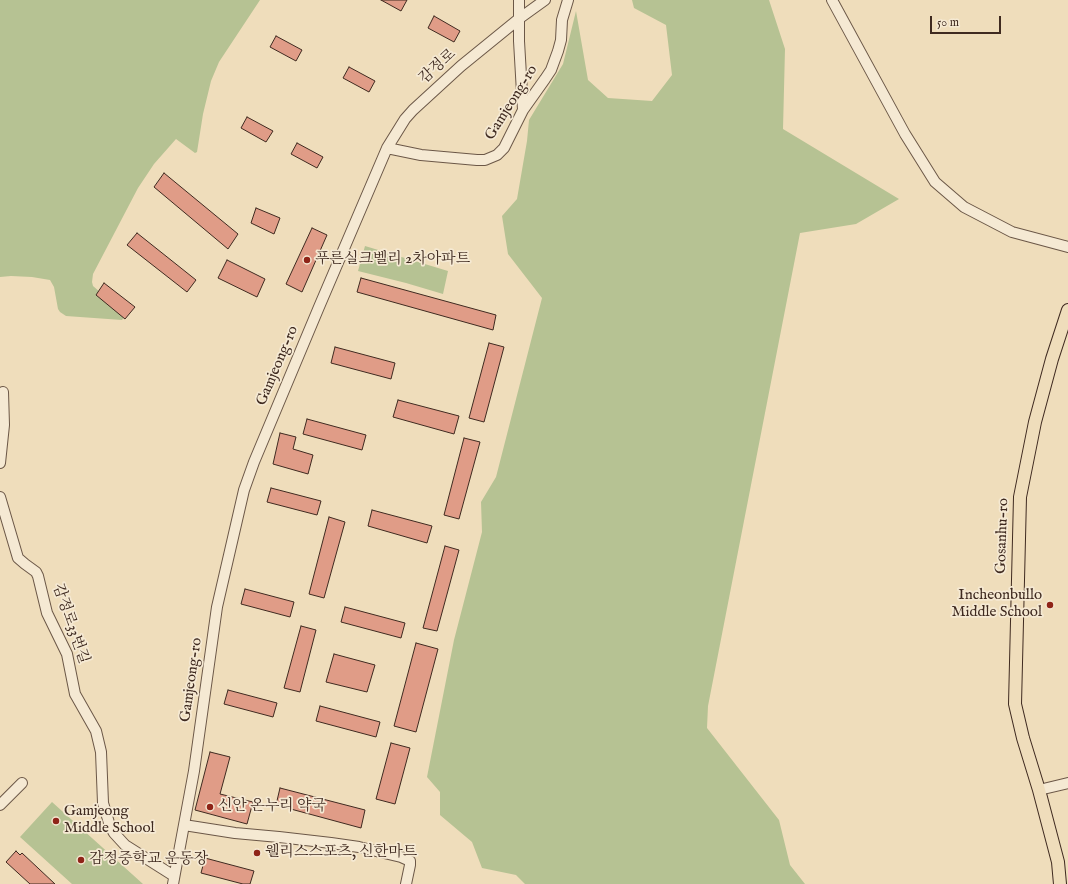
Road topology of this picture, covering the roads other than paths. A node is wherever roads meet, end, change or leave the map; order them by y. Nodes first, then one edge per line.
1 (519, 0) edge
2 (545, 0) edge
3 (568, 0) edge
4 (832, 0) edge
5 (520, 18) junction
6 (523, 110) junction
7 (387, 148) junction
8 (1068, 247) edge
9 (1068, 310) edge
10 (3, 392) dead end
11 (0, 463) edge
12 (0, 496) edge
13 (22, 783) dead end
14 (1068, 783) edge
15 (1039, 790) junction
16 (0, 805) edge
17 (184, 825) junction
18 (173, 880) edge
19 (406, 884) edge
20 (1060, 884) edge

1 - 5 street
2 - 5 street, 감정로
3 - 6 street, Gamjeong-ro
4 - 8 street
5 - 6 street
5 - 7 street, 감정로
6 - 7 street, Gamjeong-ro
7 - 17 street, Gamjeong-ro
9 - 15 main road, Gosanhu-ro
10 - 11 street
12 - 18 street, 감정로33번길
13 - 16 street
14 - 15 street
15 - 20 main road, Gosanhu-ro
17 - 18 street, Gamjeong-ro
17 - 19 street

